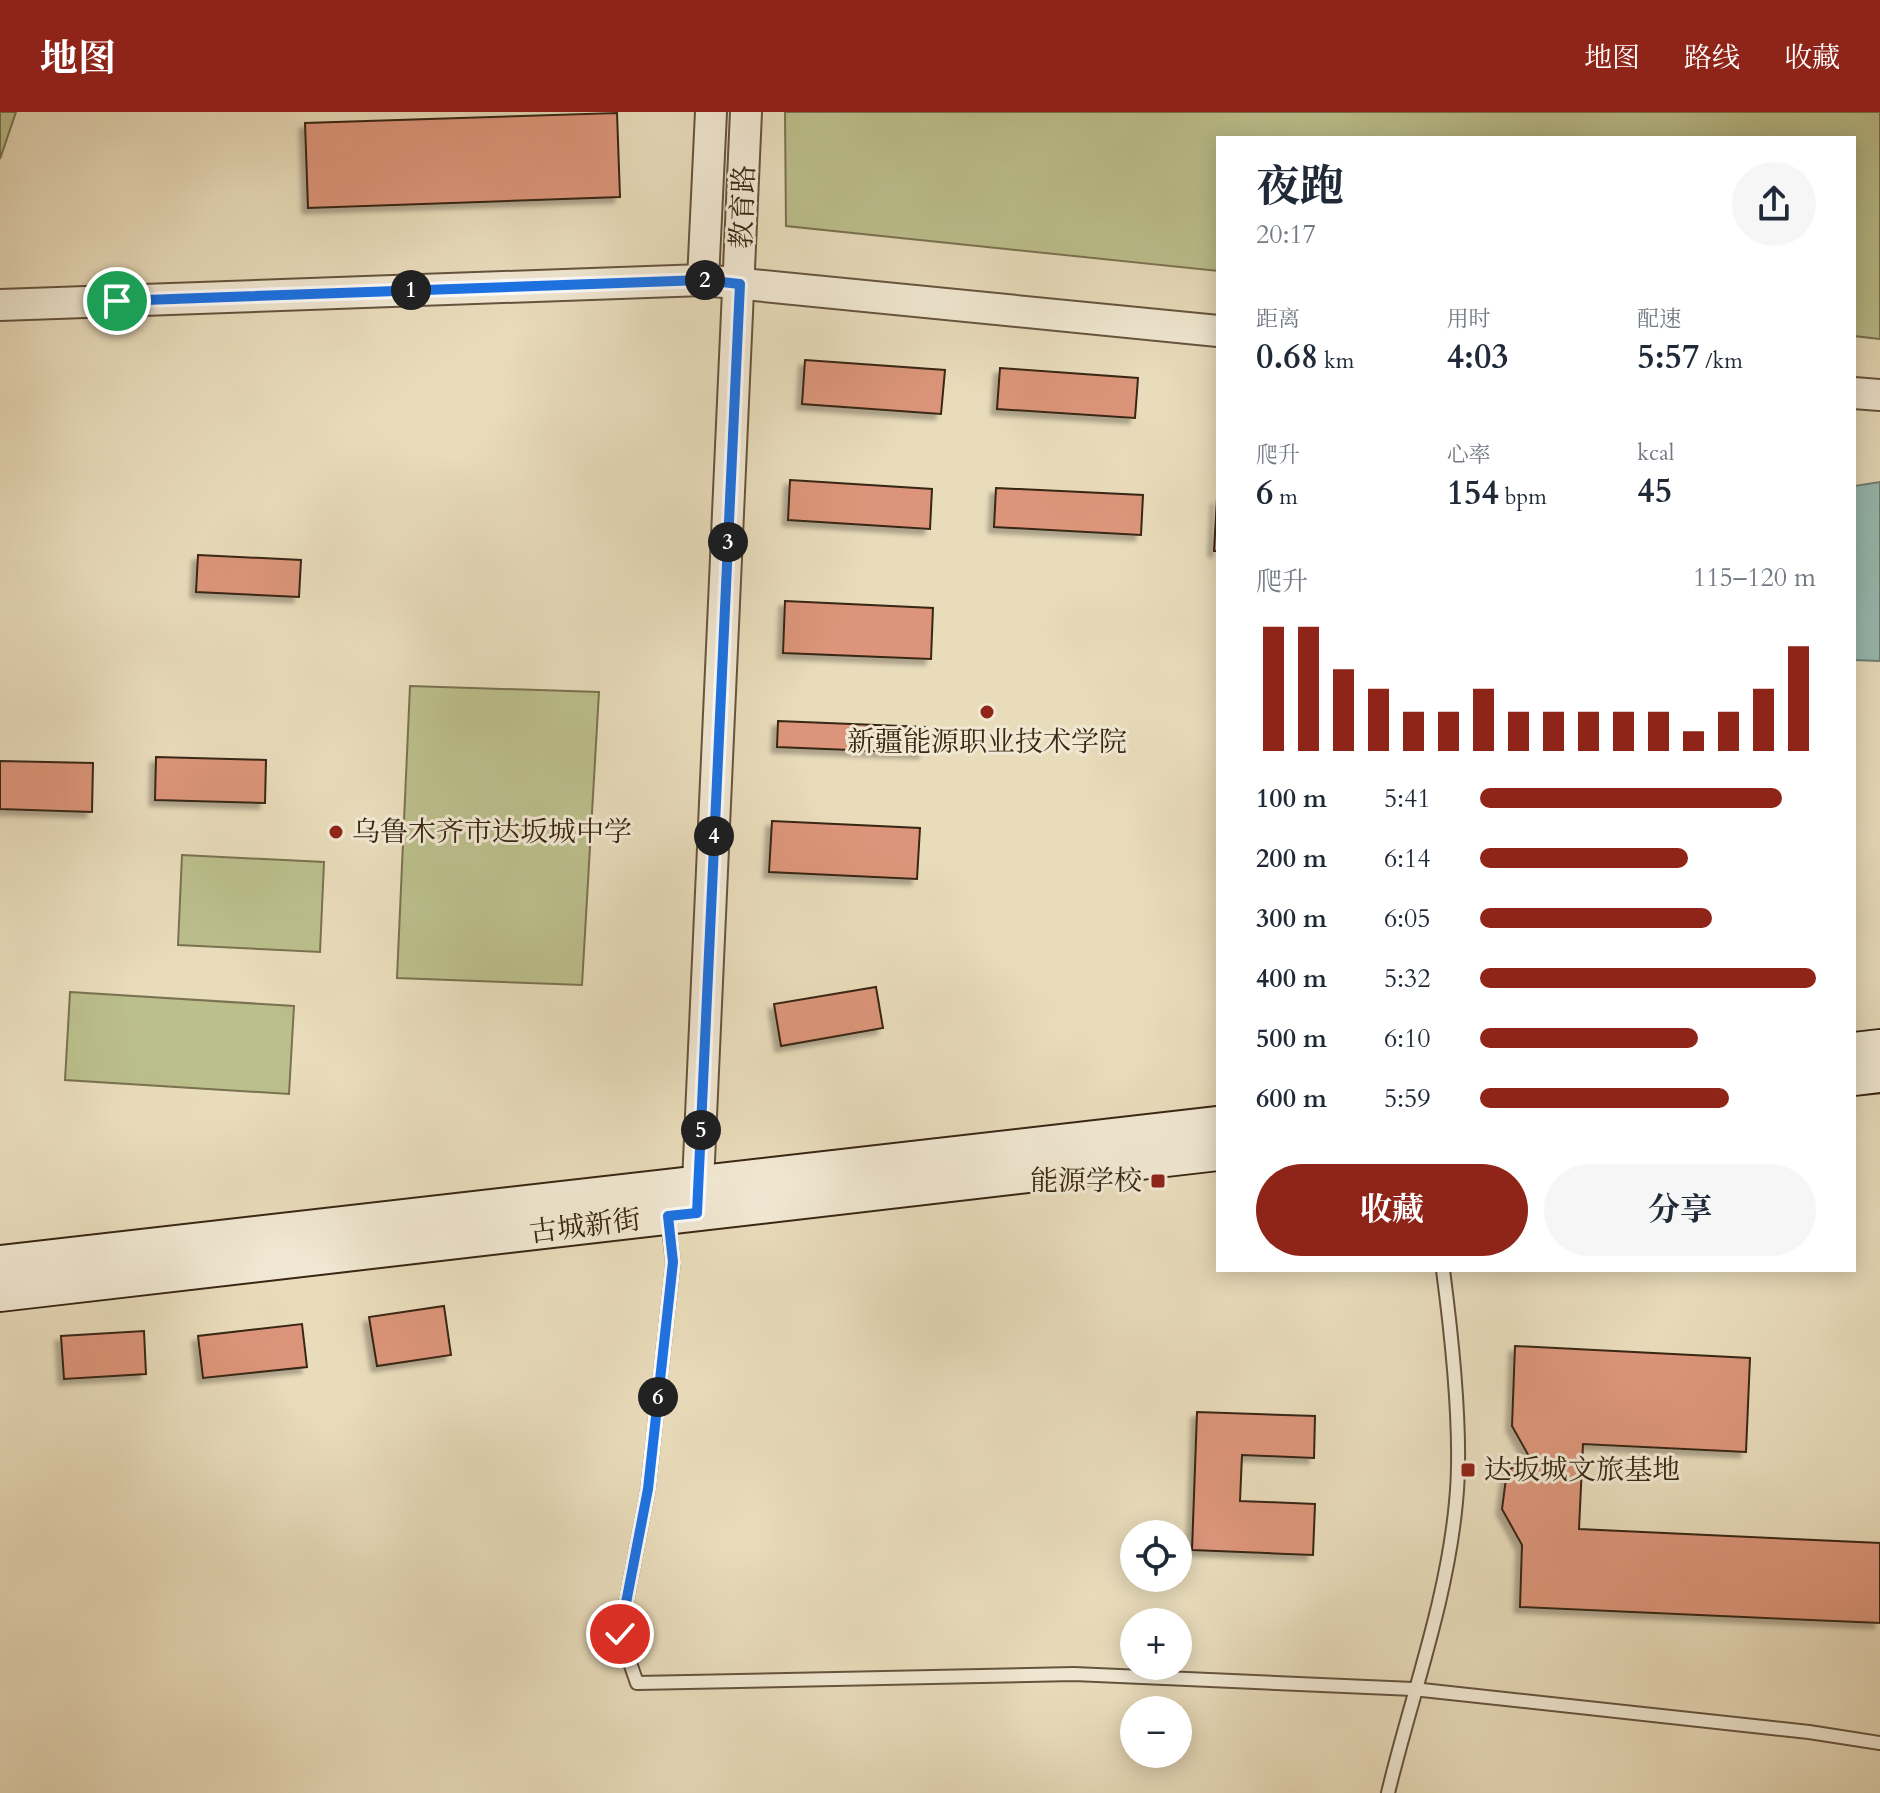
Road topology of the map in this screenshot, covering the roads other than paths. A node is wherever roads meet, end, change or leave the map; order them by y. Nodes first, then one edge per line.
1 (711, 112) edge
2 (746, 112) edge
3 (703, 280) junction
4 (740, 284) junction
5 (0, 305) edge
6 (1216, 331) edge
7 (1856, 393) edge
8 (1880, 395) edge
9 (1880, 1047) edge
10 (1856, 1050) edge
11 (1880, 1075) edge
12 (1856, 1078) edge
13 (1216, 1124) edge
14 (1216, 1153) edge
15 (688, 1205) junction
16 (0, 1263) edge
17 (1443, 1272) edge
18 (0, 1294) edge
19 (1413, 1689) junction
20 (1880, 1743) edge
21 (1388, 1793) edge

1 - 3 street
2 - 4 street, 教育路
3 - 4 street
3 - 5 street
4 - 6 street
4 - 15 street, 教育路
7 - 8 street
9 - 10 main road
11 - 12 main road
13 - 15 main road, 古城新街
14 - 15 main road, 古城新街
15 - 16 main road, 古城新街
15 - 18 main road, 古城新街
15 - 19 lane
17 - 19 lane
19 - 20 lane
19 - 21 lane

